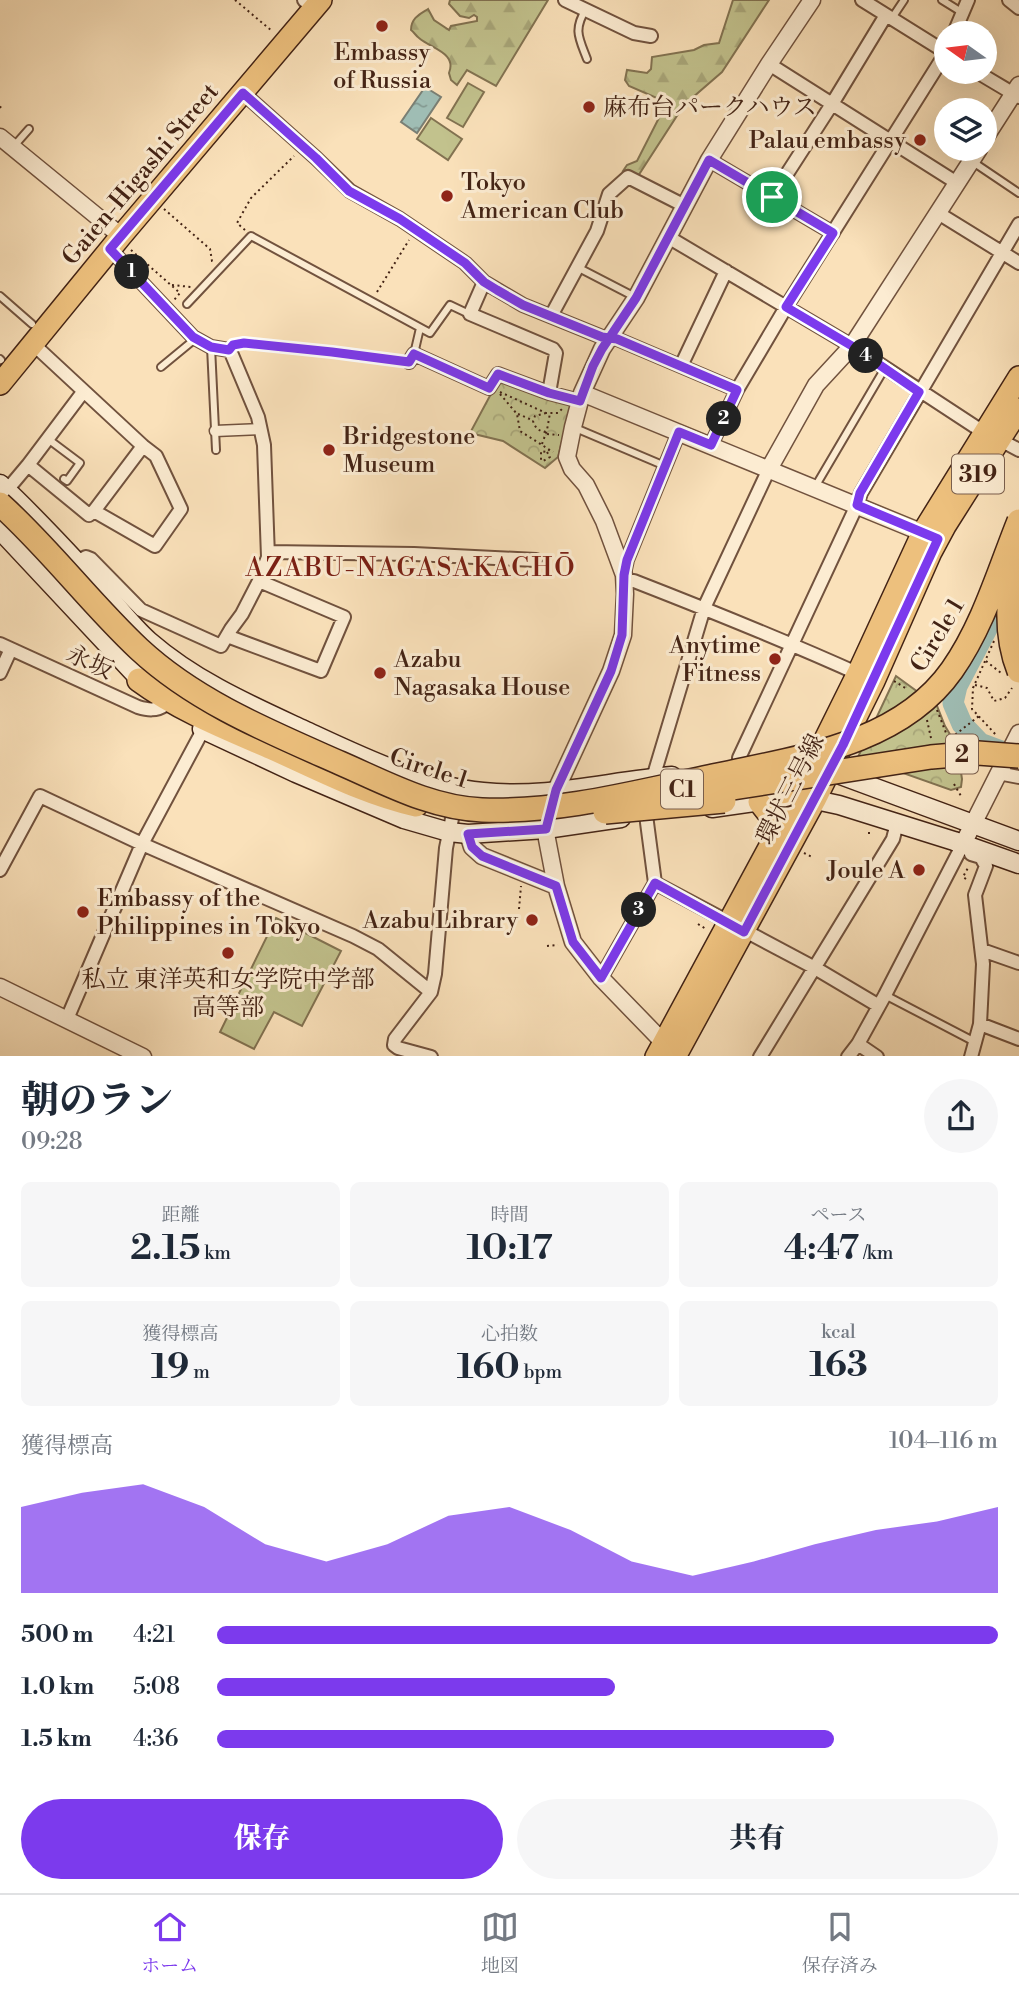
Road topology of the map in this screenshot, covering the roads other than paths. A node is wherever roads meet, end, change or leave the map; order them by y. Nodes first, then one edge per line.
1 (309, 0) edge
2 (565, 0) edge
3 (812, 0) edge
4 (862, 0) edge
5 (904, 0) edge
6 (942, 0) edge
7 (968, 0) edge
8 (1009, 0) edge
9 (1019, 8) edge
10 (586, 9) junction
11 (963, 13) junction
12 (889, 16) junction
13 (959, 21) edge
14 (651, 36) dead end
15 (934, 44) edge
16 (587, 59) dead end
17 (769, 64) junction
18 (934, 71) edge
19 (998, 82) edge
20 (1017, 92) edge
21 (243, 93) junction
22 (832, 104) junction
23 (997, 121) edge
24 (29, 129) dead end
25 (890, 141) junction
26 (6, 142) edge
27 (709, 160) junction
28 (971, 161) edge
29 (982, 161) edge
30 (957, 183) junction
31 (1019, 192) edge
32 (772, 197) junction
33 (685, 206) junction
34 (938, 213) junction
35 (1019, 224) edge
36 (833, 233) junction
37 (668, 237) junction
38 (117, 240) junction
39 (1002, 253) junction
40 (1019, 263) edge
41 (578, 267) junction
42 (726, 271) junction
43 (484, 282) junction
44 (0, 296) edge
45 (636, 298) junction
46 (187, 304) dead end
47 (786, 307) junction
48 (470, 314) junction
49 (551, 316) junction
50 (420, 328) junction
51 (32, 334) junction
52 (195, 338) junction
53 (611, 338) junction
54 (852, 346) junction
55 (211, 347) junction
56 (229, 350) junction
57 (411, 358) junction
58 (0, 360) edge
59 (681, 366) junction
60 (161, 367) dead end
61 (885, 368) junction
62 (1019, 377) edge
63 (0, 384) edge
64 (737, 390) junction
65 (83, 392) junction
66 (919, 392) junction
67 (549, 393) junction
68 (581, 397) junction
69 (1019, 409) edge
70 (573, 427) junction
71 (261, 429) junction
72 (215, 431) junction
73 (679, 432) junction
74 (48, 439) junction
75 (1001, 441) edge
76 (711, 445) junction
77 (143, 446) junction
78 (216, 450) dead end
79 (28, 465) junction
80 (665, 466) junction
81 (769, 469) junction
82 (64, 479) dead end
83 (815, 488) junction
84 (2, 493) edge
85 (857, 505) junction
86 (94, 511) junction
87 (1019, 521) edge
88 (0, 530) edge
89 (930, 535) junction
90 (1019, 538) edge
91 (268, 552) junction
92 (536, 560) dead end
93 (76, 561) junction
94 (1019, 561) edge
95 (624, 578) junction
96 (259, 581) junction
97 (51, 584) junction
98 (704, 608) junction
99 (98, 616) dead end
100 (227, 636) junction
101 (791, 643) junction
102 (6, 647) edge
103 (1019, 655) edge
104 (1019, 671) edge
105 (0, 673) edge
106 (866, 677) junction
107 (139, 680) junction
108 (165, 705) junction
109 (203, 730) junction
110 (244, 731) junction
111 (1017, 744) edge
112 (820, 768) junction
113 (741, 771) junction
114 (1004, 774) edge
115 (1019, 777) edge
116 (653, 778) junction
117 (556, 790) junction
118 (461, 798) junction
119 (806, 798) junction
120 (759, 802) junction
121 (646, 815) junction
122 (524, 817) junction
123 (897, 823) junction
124 (973, 825) junction
125 (546, 829) junction
126 (449, 832) junction
127 (468, 834) junction
128 (776, 837) junction
129 (1019, 841) edge
130 (142, 844) junction
131 (963, 844) junction
132 (1019, 864) edge
133 (0, 870) edge
134 (655, 883) junction
135 (556, 886) junction
136 (728, 929) junction
137 (982, 950) junction
138 (1019, 963) edge
139 (815, 968) junction
140 (601, 978) junction
141 (0, 988) edge
142 (431, 992) junction
143 (882, 1000) junction
144 (67, 1018) junction
145 (980, 1024) junction
146 (1019, 1040) edge
147 (975, 1042) junction
148 (858, 1044) junction
149 (665, 1053) edge
150 (143, 1056) edge
151 (431, 1056) edge
152 (760, 1056) edge
153 (848, 1056) edge
154 (877, 1056) edge
155 (971, 1056) edge

1 - 21 main road, Gaien-Higashi Street
1 - 38 main road, Gaien-Higashi Street
2 - 10 street
3 - 17 street
4 - 12 street
5 - 12 lane
6 - 11 lane
7 - 11 street
8 - 9 street
10 - 14 street
10 - 16 lane
11 - 13 street
12 - 15 street
12 - 22 street
17 - 22 street
17 - 27 street
18 - 25 street
19 - 20 street
20 - 23 street
21 - 38 main road, Gaien-Higashi Street
21 - 43 street
22 - 25 street
22 - 32 street
24 - 26 lane
25 - 30 street
25 - 36 street
26 - 38 street
27 - 32 street
27 - 33 street
28 - 30 street
29 - 31 lane
30 - 34 street
32 - 36 street
33 - 37 street
33 - 41 street
34 - 39 street
34 - 54 street
35 - 39 street
36 - 47 street
37 - 42 street
37 - 45 street
38 - 51 main road, Gaien-Higashi Street
38 - 52 street
39 - 40 street
39 - 66 street
41 - 45 lane
41 - 49 street
42 - 47 street
42 - 59 street
43 - 48 street
43 - 49 street
44 - 51 lane
45 - 53 street
46 - 50 lane
47 - 54 street
47 - 64 street
48 - 50 lane
48 - 67 street
49 - 53 street
50 - 57 lane
51 - 58 main road, Gaien-Higashi Street
51 - 63 main road, Gaien-Higashi Street
51 - 65 street
52 - 55 street
52 - 60 lane
53 - 59 street
53 - 68 street
54 - 61 street
54 - 81 street
55 - 56 street
55 - 72 lane
56 - 57 lane
56 - 71 street
57 - 67 street
59 - 64 street
61 - 66 street
61 - 83 lane
62 - 75 main road, 319
64 - 76 street
65 - 74 street
65 - 77 street
66 - 75 street
66 - 85 street
67 - 68 street
68 - 70 street
68 - 73 street
69 - 75 main road, 319
70 - 80 lane
70 - 95 street
71 - 72 street
71 - 91 street
72 - 78 lane
73 - 76 street
73 - 80 street
74 - 79 street
74 - 82 lane
75 - 89 main road, 319
76 - 81 street
77 - 86 street
77 - 86 street
79 - 84 street
79 - 86 street
80 - 95 street
81 - 83 street
81 - 98 street
83 - 85 street
84 - 93 main road
84 - 118 highway, Circle 1 / C1, bridge
85 - 89 street
85 - 101 street
87 - 118 highway, Circle 1 / C1, bridge
88 - 97 main road
89 - 106 main road, 319
90 - 104 highway, bridge
90 - 122 highway, Circle 1 / C1, bridge
91 - 92 street
91 - 96 street
93 - 97 street
93 - 100 street
93 - 118 main road
94 - 103 highway, bridge
95 - 98 street
95 - 117 street
96 - 100 street
96 - 100 street
97 - 107 main road
98 - 101 street
98 - 116 street
99 - 110 highway, Circle 1 / C1
101 - 106 street
101 - 113 street
102 - 105 street
102 - 108 street, 永坂
106 - 112 main road, 319
107 - 108 main road
107 - 110 highway
108 - 109 main road
109 - 126 main road
109 - 130 street
110 - 122 highway, Circle 1 / C1
111 - 114 street
111 - 118 highway, 2, bridge
112 - 113 main road
112 - 119 main road, 319
112 - 124 main road
113 - 116 main road
114 - 115 street
114 - 122 highway, bridge
114 - 124 street
116 - 117 main road
117 - 118 main road
117 - 125 street
118 - 126 street
119 - 120 main road
119 - 123 main road
119 - 128 main road, 環状三号線 / 319
119 - 136 main road, 環状三号線 / 319
120 - 121 main road
120 - 128 main road
121 - 125 main road
121 - 134 street
123 - 131 main road
123 - 139 street
124 - 129 main road
124 - 131 street
125 - 127 main road
125 - 135 street
126 - 127 main road
126 - 142 street
127 - 135 street
128 - 136 main road, 環状三号線 / 319
130 - 133 street
130 - 142 street
130 - 144 street
131 - 132 main road
131 - 137 street
131 - 143 street
134 - 136 street
134 - 140 street
135 - 140 street
136 - 139 street
136 - 149 main road, 環状三号線 / 319
137 - 138 street
137 - 145 street
139 - 143 street
139 - 152 street
140 - 149 street
141 - 144 street
142 - 151 street
143 - 147 lane
143 - 148 street
144 - 150 street
145 - 146 street
145 - 147 street
147 - 155 street
148 - 153 street
148 - 154 street

